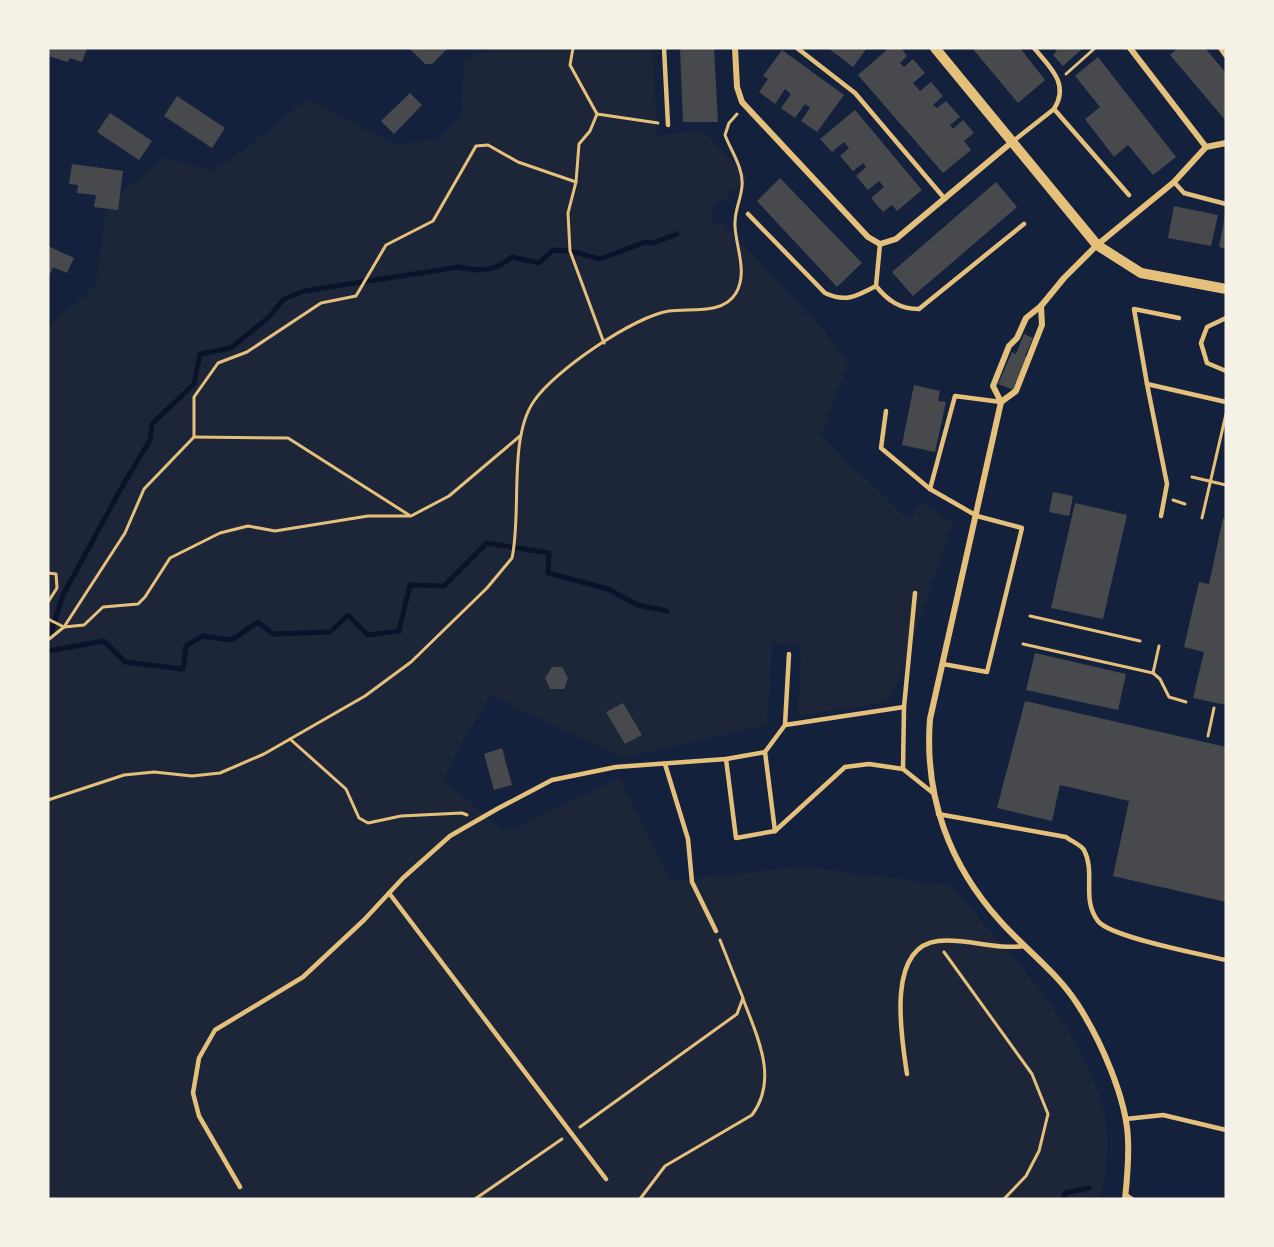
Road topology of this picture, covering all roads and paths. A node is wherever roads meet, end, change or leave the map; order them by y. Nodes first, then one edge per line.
1 (573, 48) edge
2 (664, 48) edge
3 (735, 48) edge
4 (797, 48) edge
5 (935, 48) edge
6 (1034, 48) edge
7 (1095, 48) edge
8 (1130, 48) edge
9 (1221, 48) edge
10 (1226, 55) edge
11 (1065, 74) dead end
12 (1054, 109) junction
13 (597, 114) junction
14 (737, 114) dead end
15 (668, 125) joint
16 (1012, 142) junction
17 (1226, 143) edge
18 (1206, 147) junction
19 (576, 182) junction
20 (1174, 182) junction
21 (1129, 195) dead end
22 (945, 200) junction
23 (1226, 204) edge
24 (748, 214) dead end
25 (1024, 224) dead end
26 (880, 244) junction
27 (1097, 245) junction
28 (876, 286) junction
29 (1226, 289) edge
30 (1041, 306) junction
31 (1179, 318) dead end
32 (1226, 318) edge
33 (604, 343) junction
34 (1226, 371) edge
35 (1147, 384) junction
36 (1000, 402) junction
37 (1226, 402) edge
38 (886, 411) dead end
39 (1226, 414) edge
40 (522, 435) junction
41 (194, 437) junction
42 (1192, 477) dead end
43 (1210, 481) junction
44 (1226, 485) edge
45 (930, 489) junction
46 (411, 516) junction
47 (977, 516) junction
48 (1161, 516) dead end
49 (1202, 518) dead end
50 (48, 573) edge
51 (915, 593) dead end
52 (48, 602) edge
53 (1030, 616) dead end
54 (48, 619) edge
55 (64, 627) junction
56 (48, 640) edge
57 (1140, 641) dead end
58 (1023, 644) dead end
59 (1159, 646) dead end
60 (789, 654) dead end
61 (943, 664) junction
62 (1154, 673) junction
63 (1186, 702) dead end
64 (904, 707) junction
65 (1214, 708) dead end
66 (784, 725) junction
67 (1208, 736) dead end
68 (290, 739) junction
69 (765, 752) junction
70 (726, 759) junction
71 (665, 764) junction
72 (903, 769) junction
73 (933, 793) junction
74 (48, 800) edge
75 (938, 814) junction
76 (479, 819) junction
77 (775, 831) junction
78 (389, 892) junction
79 (716, 931) joint
80 (936, 941) junction
81 (1024, 946) junction
82 (1226, 960) edge
83 (743, 998) junction
84 (907, 1074) dead end
85 (1126, 1119) junction
86 (1226, 1130) edge
87 (570, 1133) junction
88 (606, 1179) dead end
89 (240, 1187) dead end
90 (1128, 1198) edge
91 (475, 1199) edge
92 (639, 1199) edge
93 (1004, 1199) edge

1 - 13 path
2 - 15 lane
3 - 26 street
4 - 22 lane
5 - 16 street
6 - 12 lane
7 - 11 path
8 - 18 street
9 - 10 street
12 - 16 lane
12 - 21 lane
13 - 15 path
13 - 19 path
14 - 33 path
16 - 22 street
16 - 27 street
17 - 18 street
18 - 20 street
19 - 33 path
19 - 41 path
20 - 23 lane
20 - 27 street
22 - 26 street
24 - 28 lane
25 - 28 lane
26 - 28 lane
27 - 29 street
27 - 30 street
30 - 36 street
30 - 36 street
31 - 35 lane
32 - 34 lane
33 - 40 path
35 - 37 lane
35 - 48 lane
36 - 45 lane
36 - 47 street
38 - 45 lane
39 - 43 path
40 - 46 path
40 - 68 path
41 - 46 path
41 - 55 path
42 - 43 path
43 - 44 path
43 - 49 path
45 - 47 lane
46 - 55 path
47 - 61 street
47 - 61 lane
50 - 52 path
51 - 64 lane
53 - 57 path
54 - 55 path
55 - 56 path
58 - 62 path
59 - 62 path
60 - 66 lane
61 - 73 street
62 - 63 path
64 - 66 lane
64 - 72 lane
65 - 67 path
66 - 69 lane
68 - 74 path
68 - 76 path
69 - 70 lane
69 - 77 lane
70 - 71 lane
70 - 77 lane
71 - 76 lane
71 - 79 lane
72 - 73 lane
72 - 77 lane
73 - 75 street
75 - 81 street
75 - 82 lane
76 - 78 lane
78 - 87 lane
78 - 89 lane
79 - 83 path
80 - 81 lane
80 - 84 lane
80 - 93 path
81 - 85 street
83 - 87 path
83 - 92 path
85 - 86 lane
85 - 90 street
87 - 88 lane
87 - 91 path

